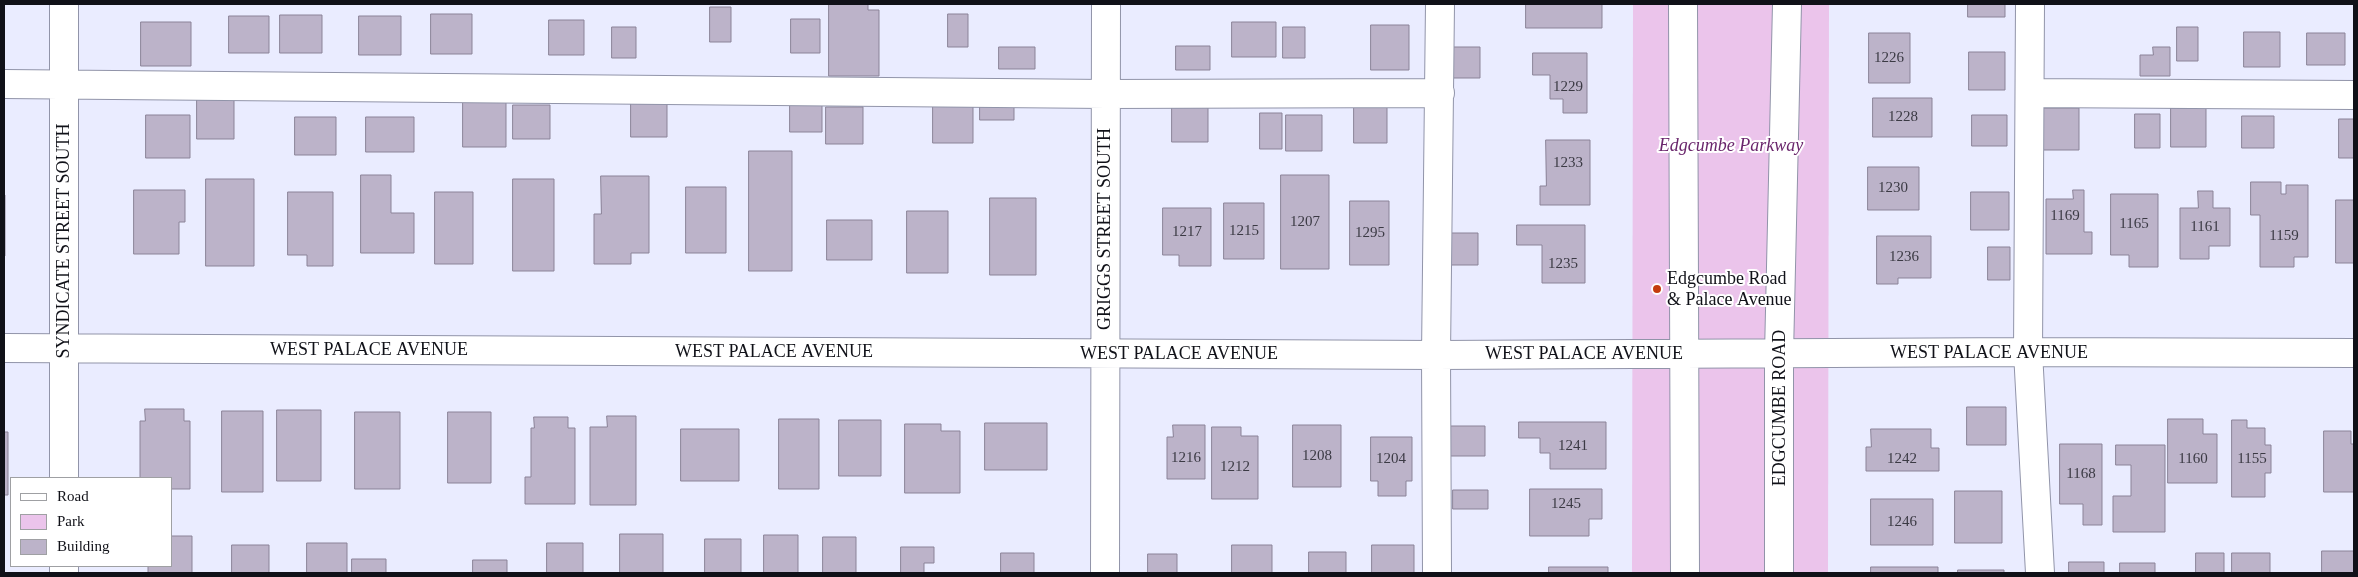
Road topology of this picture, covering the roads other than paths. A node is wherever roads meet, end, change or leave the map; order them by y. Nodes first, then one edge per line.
1 (64, 4) edge
2 (1106, 4) edge
3 (1440, 4) edge
4 (1683, 4) edge
5 (1787, 4) edge
6 (2030, 4) edge
7 (4, 84) edge
8 (64, 84) junction
9 (1440, 92) junction
10 (2031, 93) junction
11 (1106, 94) junction
12 (2354, 96) edge
13 (4, 348) edge
14 (64, 348) junction
15 (2028, 352) junction
16 (2354, 353) edge
17 (1105, 354) junction
18 (1686, 354) junction
19 (1779, 354) junction
20 (1436, 355) junction
21 (64, 477) edge
22 (1105, 573) edge
23 (1437, 573) edge
24 (1685, 573) edge
25 (1779, 573) edge
26 (2040, 573) edge

1 - 8 street, SYNDICATE STREET SOUTH
2 - 11 street, GRIGGS STREET SOUTH
3 - 9 street
4 - 18 street
5 - 19 street, EDGCUMBE ROAD
6 - 10 street
7 - 8 street
8 - 11 street
8 - 14 street, SYNDICATE STREET SOUTH
9 - 11 street
9 - 20 street
10 - 12 street
10 - 15 street
11 - 17 street, GRIGGS STREET SOUTH
13 - 14 street, WEST PALACE AVENUE
14 - 17 street, WEST PALACE AVENUE
14 - 21 street, SYNDICATE STREET SOUTH
15 - 16 street, WEST PALACE AVENUE
15 - 19 street, WEST PALACE AVENUE
15 - 26 street
17 - 20 street, WEST PALACE AVENUE
17 - 22 street, GRIGGS STREET SOUTH
18 - 19 street, WEST PALACE AVENUE
18 - 20 street, WEST PALACE AVENUE
18 - 24 street
19 - 25 street, EDGCUMBE ROAD
20 - 23 street

